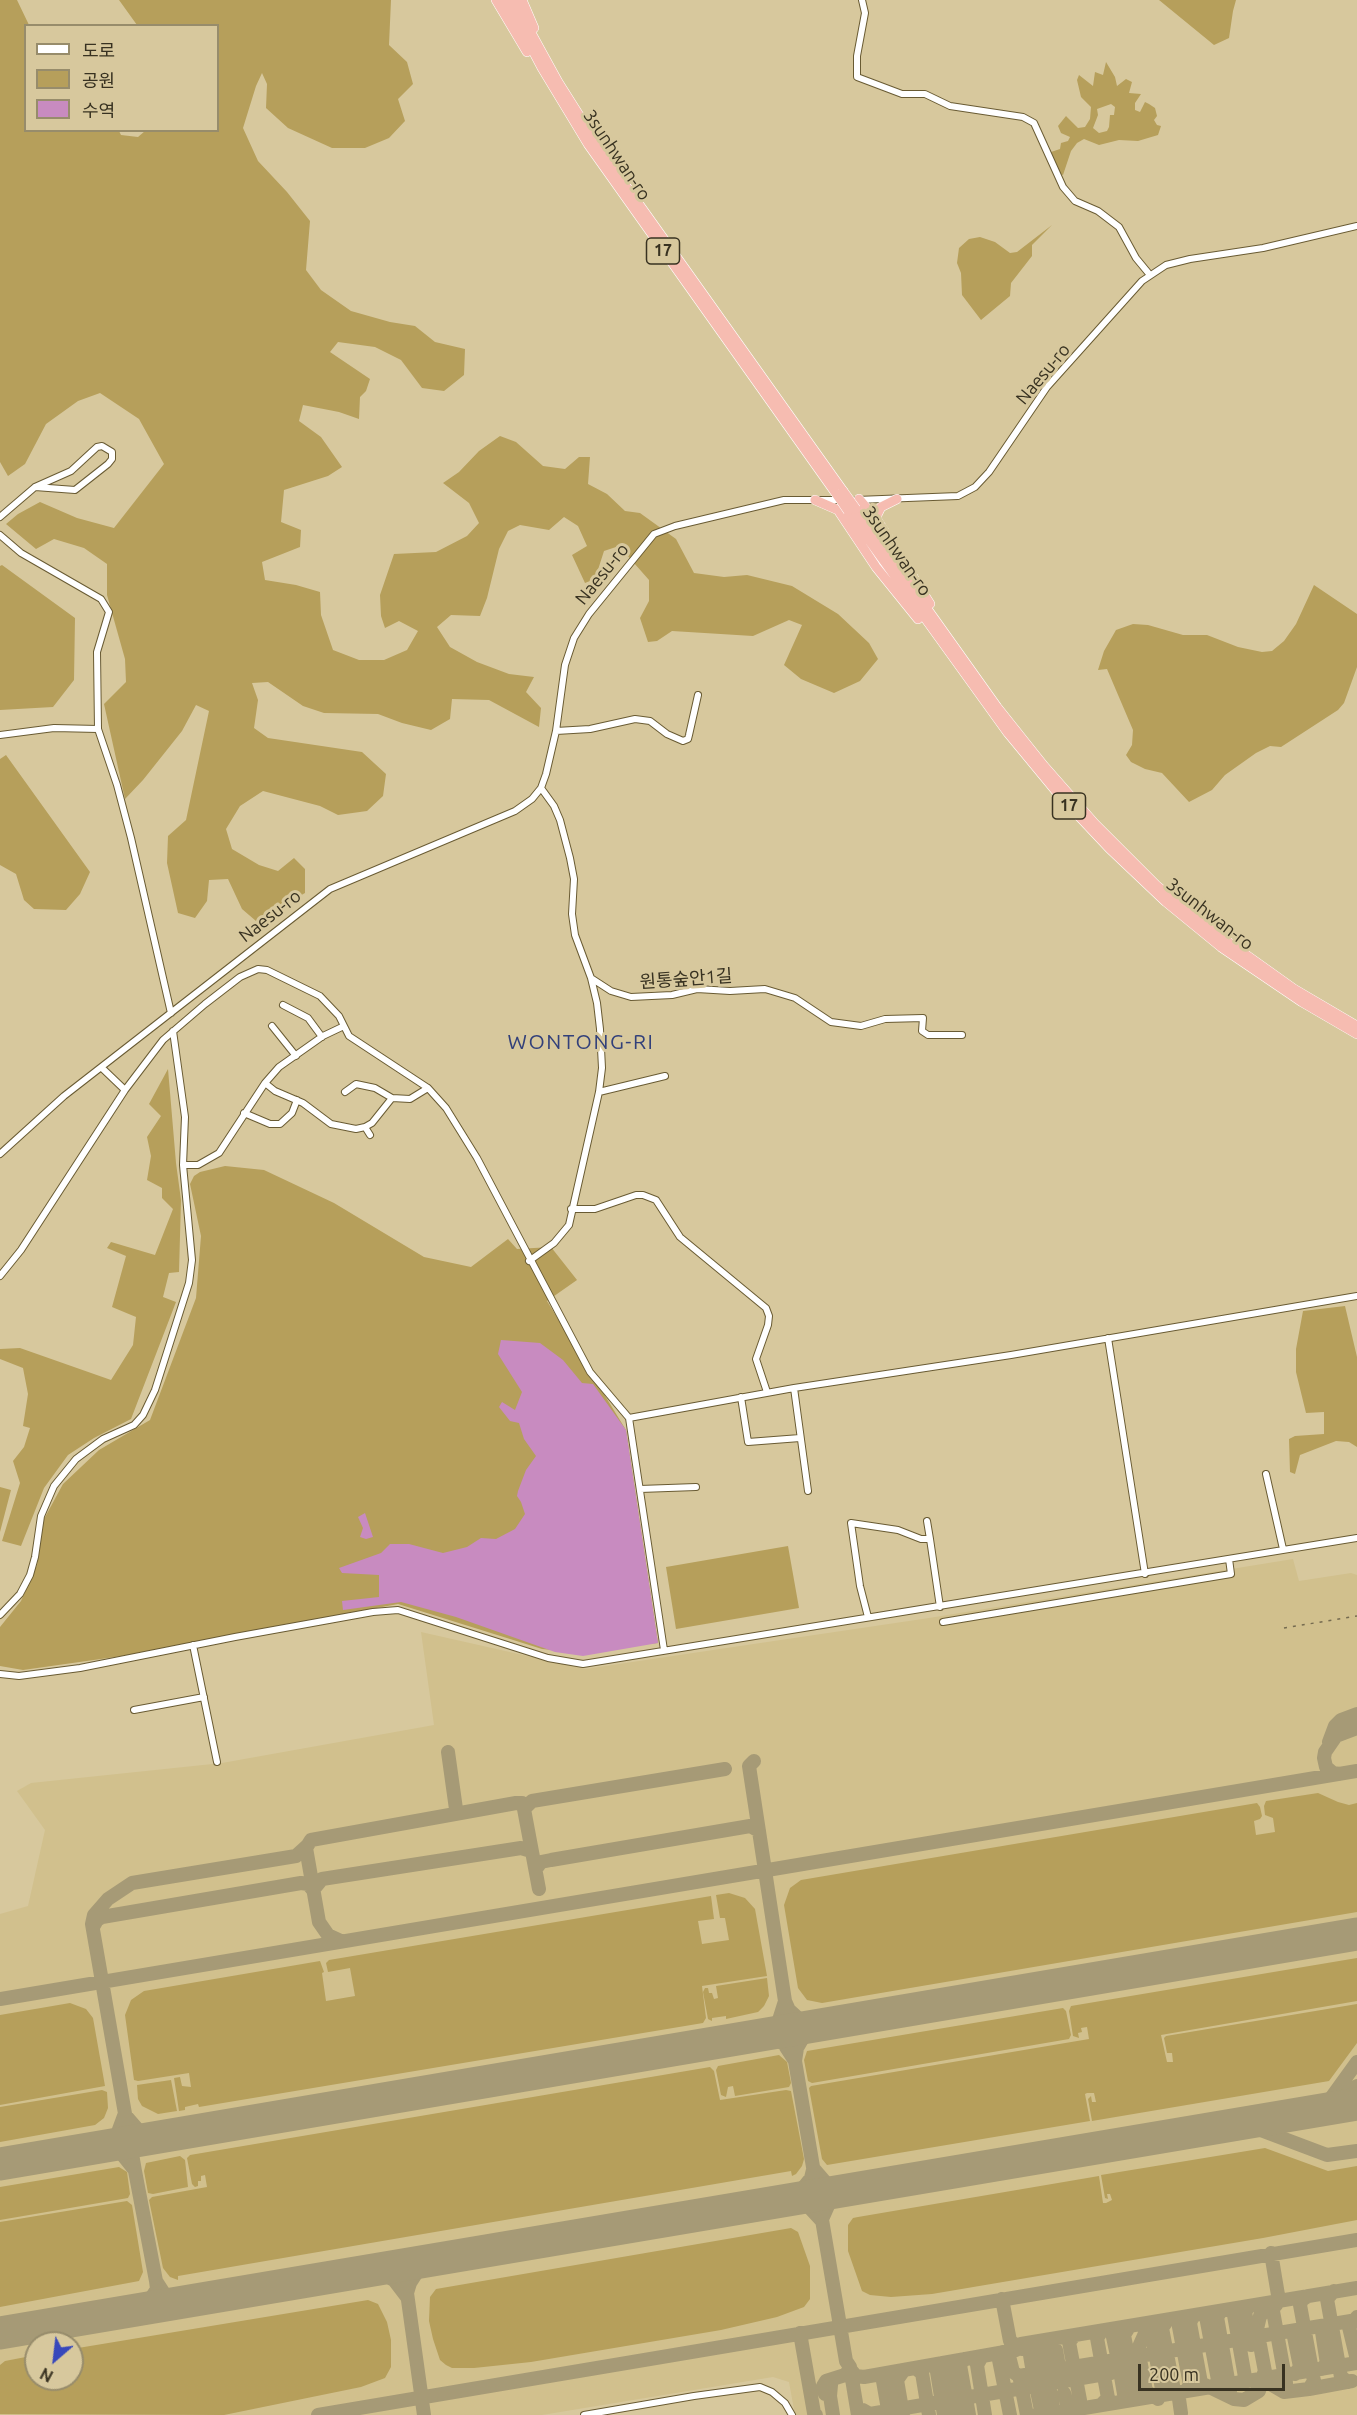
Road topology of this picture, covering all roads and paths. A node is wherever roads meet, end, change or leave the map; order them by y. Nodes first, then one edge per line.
1 (496, 0) edge
2 (506, 0) edge
3 (513, 0) edge
4 (522, 0) edge
5 (862, 0) edge
6 (568, 98) junction
7 (574, 121) junction
8 (1357, 226) edge
9 (1150, 275) junction
10 (35, 487) junction
11 (840, 494) junction
12 (897, 499) junction
13 (815, 500) junction
14 (853, 507) junction
15 (0, 517) edge
16 (877, 520) junction
17 (0, 535) edge
18 (964, 668) junction
19 (698, 695) dead end
20 (98, 729) junction
21 (556, 731) junction
22 (0, 735) edge
23 (541, 788) junction
24 (591, 978) junction
25 (283, 1005) dead end
26 (171, 1014) junction
27 (272, 1026) dead end
28 (344, 1026) junction
29 (1357, 1026) edge
30 (173, 1032) junction
31 (1357, 1034) edge
32 (962, 1035) dead end
33 (321, 1037) junction
34 (296, 1056) junction
35 (102, 1068) junction
36 (665, 1076) dead end
37 (265, 1083) junction
38 (428, 1088) junction
39 (125, 1090) junction
40 (345, 1092) dead end
41 (599, 1092) junction
42 (392, 1098) junction
43 (297, 1100) junction
44 (244, 1113) junction
45 (365, 1127) junction
46 (370, 1135) dead end
47 (0, 1154) edge
48 (183, 1165) junction
49 (571, 1209) junction
50 (529, 1261) junction
51 (0, 1276) edge
52 (1357, 1296) edge
53 (1108, 1338) junction
54 (794, 1388) junction
55 (767, 1392) junction
56 (741, 1397) junction
57 (628, 1418) junction
58 (800, 1438) junction
59 (1266, 1474) dead end
60 (696, 1487) dead end
61 (640, 1489) junction
62 (808, 1491) dead end
63 (927, 1521) dead end
64 (1357, 1538) edge
65 (930, 1539) junction
66 (1283, 1549) junction
67 (1229, 1559) junction
68 (1144, 1574) junction
69 (940, 1607) junction
70 (0, 1615) edge
71 (868, 1617) junction
72 (944, 1622) dead end
73 (193, 1645) junction
74 (664, 1650) junction
75 (0, 1674) edge
76 (204, 1697) junction
77 (134, 1710) dead end
78 (217, 1762) dead end
79 (584, 2415) edge
80 (792, 2415) edge

1 - 7 highway
2 - 7 highway, 3sunhwan-ro / 17
3 - 6 highway, 3sunhwan-ro / 17
4 - 6 highway
5 - 9 street
6 - 11 highway, 3sunhwan-ro / 17
7 - 11 highway, 3sunhwan-ro / 17
8 - 9 street, Naesu-ro
9 - 12 street, Naesu-ro
10 - 10 street
10 - 15 street
11 - 13 street, Naesu-ro
11 - 14 highway, 3sunhwan-ro / 17, bridge
11 - 14 street, Naesu-ro
12 - 14 street, Naesu-ro
12 - 16 highway
13 - 14 highway
13 - 21 street, Naesu-ro
14 - 16 highway
14 - 18 highway, 3sunhwan-ro / 17
16 - 18 highway
17 - 20 street
18 - 29 highway, 3sunhwan-ro / 17
18 - 31 highway, 3sunhwan-ro / 17
19 - 21 street
20 - 22 street
20 - 26 street
21 - 23 street, Naesu-ro
23 - 24 street
23 - 26 street, Naesu-ro
24 - 32 street, 원통숲안1길
24 - 41 street
25 - 33 street
26 - 35 street, Naesu-ro
27 - 34 street
28 - 30 street
28 - 33 street
28 - 38 street
30 - 39 street
30 - 48 street
33 - 34 street
34 - 37 street
35 - 39 street
35 - 47 street, Naesu-ro
36 - 41 street
37 - 43 street
37 - 44 street
38 - 42 street
38 - 50 street
39 - 51 street
40 - 42 street
41 - 49 street
42 - 45 street
43 - 44 street
43 - 45 street
44 - 48 street
45 - 46 street
48 - 70 street
49 - 50 street
49 - 55 street
50 - 57 street
52 - 53 street
53 - 54 street
53 - 68 street
54 - 55 street
54 - 58 street
55 - 56 street
56 - 57 street
56 - 58 street
57 - 61 street
58 - 62 street
59 - 66 street
60 - 61 street
61 - 74 street
63 - 65 street
64 - 66 street
65 - 69 street
65 - 71 street
66 - 67 street
67 - 68 street
67 - 72 street
68 - 69 street
69 - 71 street
71 - 74 street
73 - 74 street
73 - 75 street
73 - 76 street
76 - 77 street
76 - 78 street
79 - 80 street

